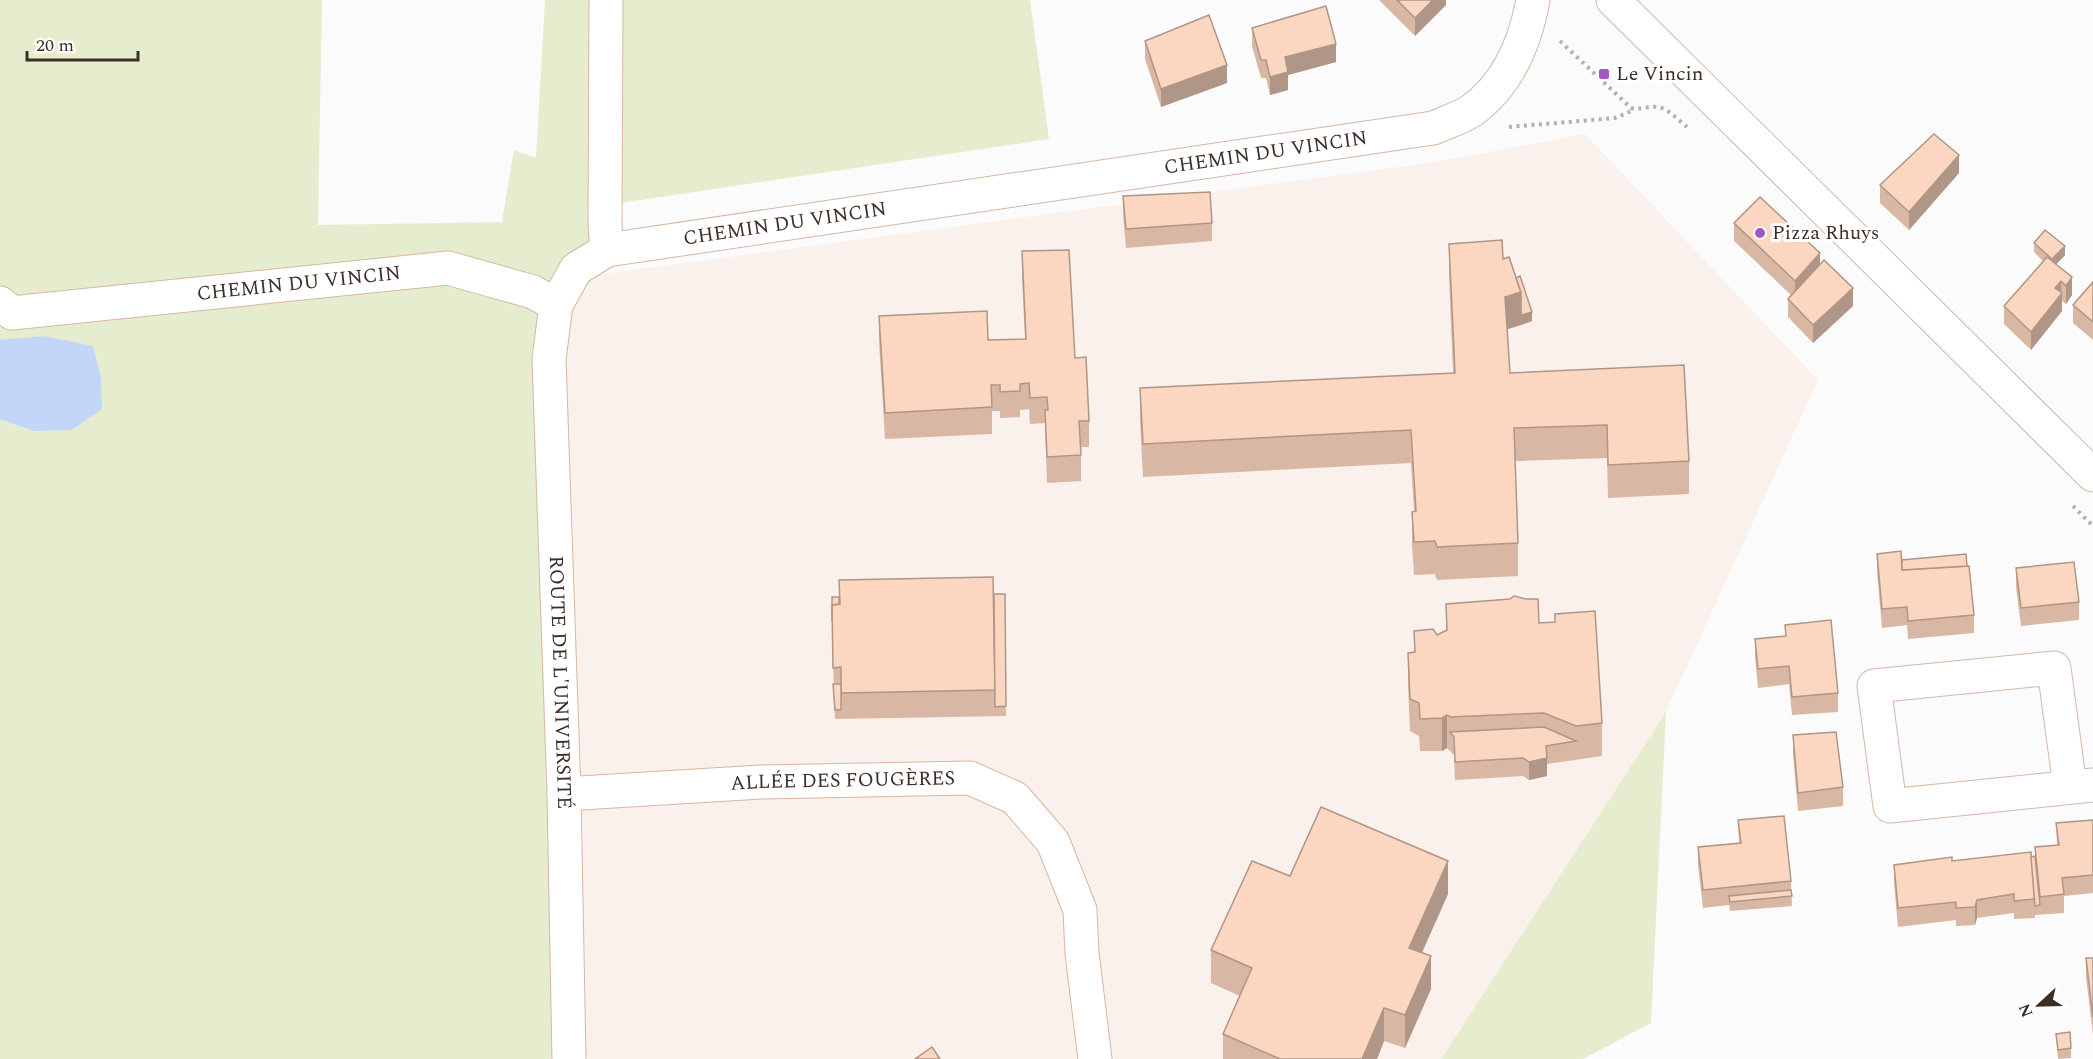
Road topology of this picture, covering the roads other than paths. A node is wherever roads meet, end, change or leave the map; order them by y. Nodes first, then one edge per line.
1 (606, 0) edge
2 (1613, 0) edge
3 (1532, 4) edge
4 (607, 250) junction
5 (0, 303) edge
6 (556, 305) junction
7 (2093, 475) edge
8 (2081, 786) edge
9 (564, 794) junction
10 (570, 1059) edge
11 (1095, 1059) edge

1 - 4 street
2 - 7 street
3 - 4 street, CHEMIN DU VINCIN
4 - 6 street, CHEMIN DU VINCIN
5 - 6 street, CHEMIN DU VINCIN
6 - 9 street, ROUTE DE L'UNIVERSITÉ
8 - 8 street
9 - 10 street, ROUTE DE L'UNIVERSITÉ
9 - 11 street, ALLÉE DES FOUGÈRES

